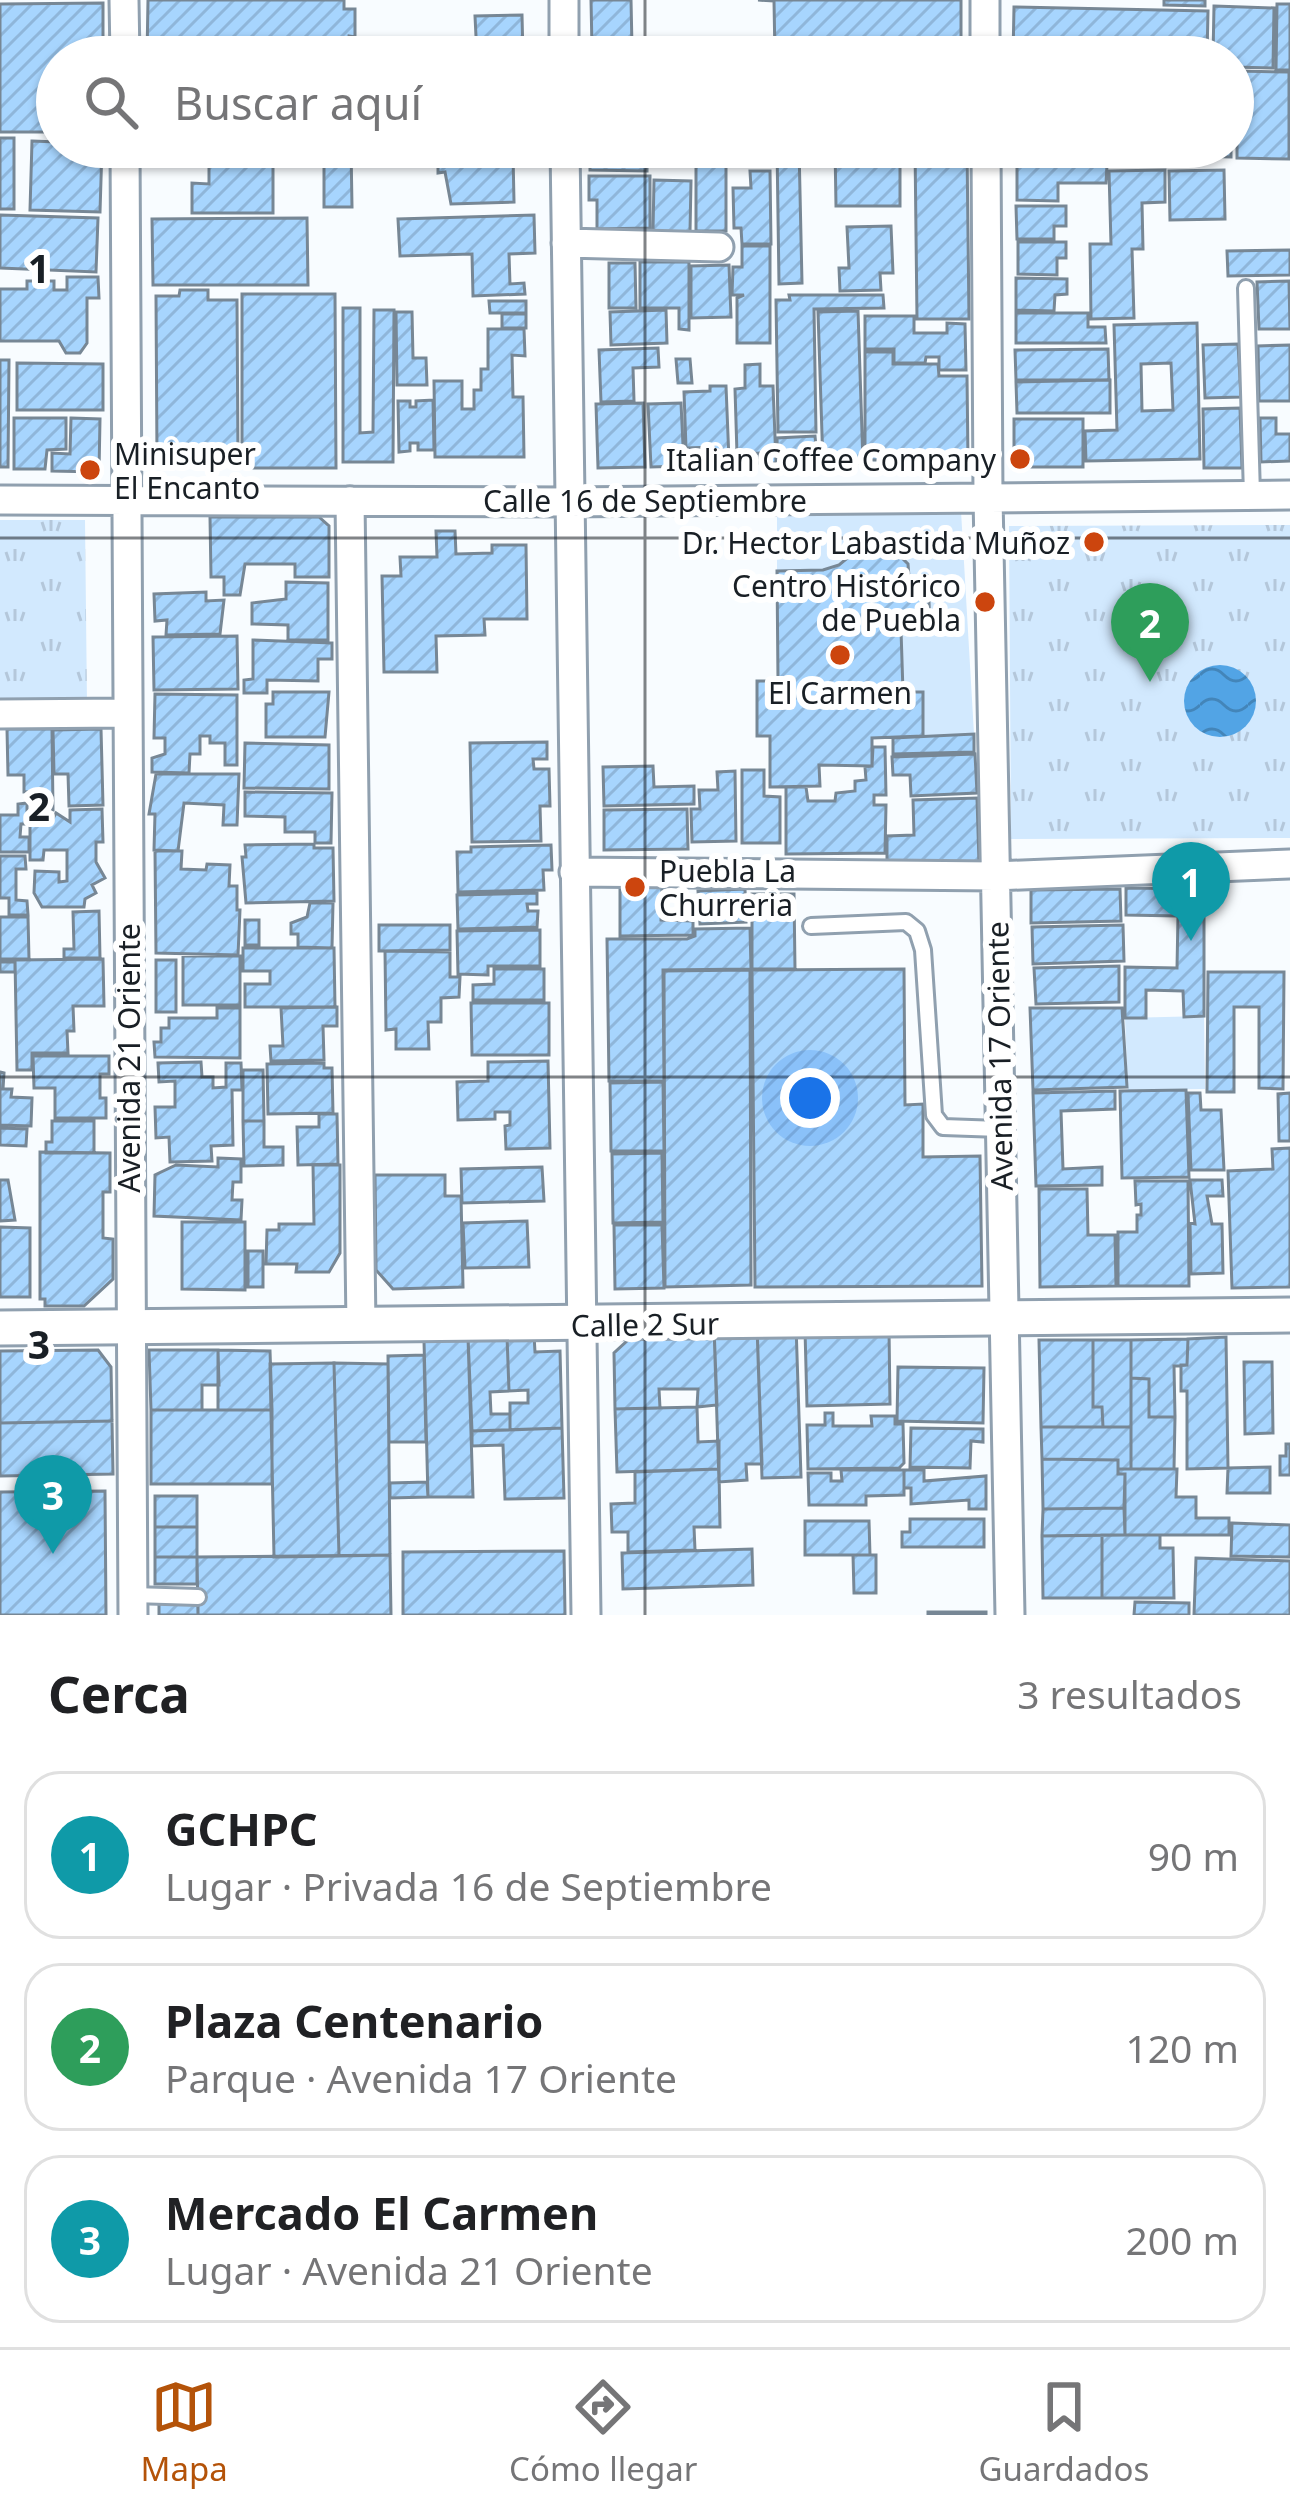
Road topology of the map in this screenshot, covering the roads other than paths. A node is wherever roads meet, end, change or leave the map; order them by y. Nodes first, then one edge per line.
1 (124, 0) edge
2 (564, 0) edge
3 (985, 0) edge
4 (124, 36) edge
5 (564, 36) edge
6 (985, 36) edge
7 (125, 168) edge
8 (565, 168) edge
9 (986, 168) edge
10 (566, 243) junction
11 (719, 247) dead end
12 (1246, 288) dead end
13 (1252, 495) junction
14 (1290, 495) edge
15 (988, 496) junction
16 (0, 500) edge
17 (125, 501) junction
18 (350, 502) junction
19 (568, 502) junction
20 (125, 713) junction
21 (0, 714) edge
22 (1290, 865) edge
23 (574, 872) junction
24 (995, 876) junction
25 (811, 926) dead end
26 (1000, 1129) junction
27 (1290, 1315) edge
28 (1004, 1319) junction
29 (581, 1324) junction
30 (361, 1326) junction
31 (0, 1328) edge
32 (130, 1328) junction
33 (198, 1597) dead end
34 (133, 1605) edge
35 (586, 1615) edge
36 (1010, 1615) edge

1 - 4 street
2 - 5 street
3 - 6 street
7 - 17 street, Avenida 21 Oriente
8 - 10 street
9 - 15 street, Avenida 17 Oriente
10 - 11 street
10 - 19 street
12 - 13 lane
13 - 14 street, Calle 16 de Septiembre
13 - 15 street, Calle 16 de Septiembre
15 - 19 street, Calle 16 de Septiembre
15 - 24 street, Avenida 17 Oriente
16 - 17 street, Calle 16 de Septiembre
17 - 18 street, Calle 16 de Septiembre
17 - 20 street, Avenida 21 Oriente
18 - 19 street, Calle 16 de Septiembre
18 - 30 street
19 - 23 street
20 - 21 street
20 - 32 street, Avenida 21 Oriente
22 - 24 street
23 - 24 street
23 - 29 street
24 - 26 street, Avenida 17 Oriente
25 - 26 lane
26 - 28 street, Avenida 17 Oriente
27 - 28 street, Calle 2 Sur
28 - 29 street, Calle 2 Sur
28 - 36 street, Avenida 17 Oriente
29 - 30 street, Calle 2 Sur
29 - 35 street
30 - 32 street, Calle 2 Sur
31 - 32 street, Calle 2 Sur
32 - 34 street, Avenida 21 Oriente
33 - 34 lane

